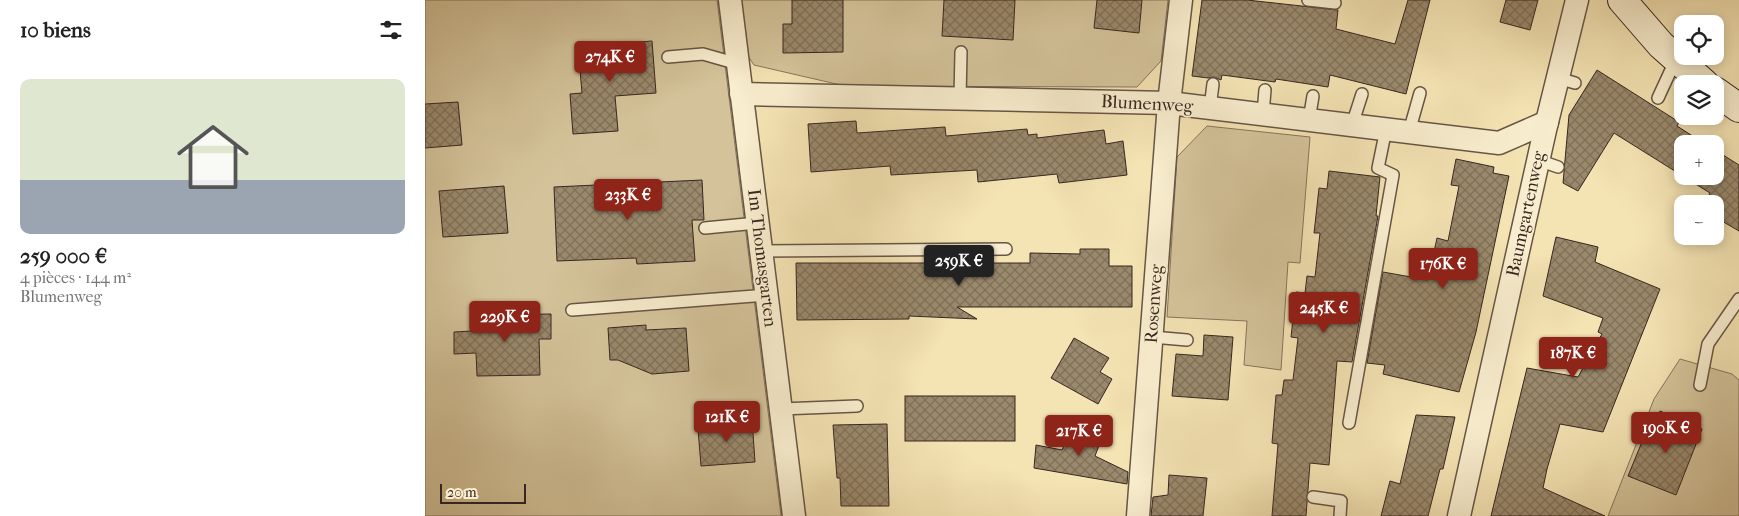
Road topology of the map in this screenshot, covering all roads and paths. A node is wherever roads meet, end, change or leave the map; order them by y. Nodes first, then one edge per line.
1 (730, 0) edge
2 (1181, 0) edge
3 (1308, 0) edge
4 (1577, 0) edge
5 (1622, 0) edge
6 (1335, 3) dead end
7 (961, 52) dead end
8 (668, 58) dead end
9 (1674, 58) edge
10 (1674, 61) edge
11 (738, 64) junction
12 (1682, 65) edge
13 (1694, 75) edge
14 (1213, 84) dead end
15 (1265, 90) dead end
16 (1419, 93) dead end
17 (741, 94) junction
18 (1362, 94) dead end
19 (1313, 96) dead end
20 (1170, 97) junction
21 (1724, 97) edge
22 (960, 98) junction
23 (1658, 98) dead end
24 (1211, 108) junction
25 (1739, 108) edge
26 (1263, 114) junction
27 (1309, 120) junction
28 (1547, 122) junction
29 (1353, 125) junction
30 (1386, 129) junction
31 (1409, 132) junction
32 (757, 223) junction
33 (705, 228) dead end
34 (1006, 249) dead end
35 (761, 251) junction
36 (767, 296) junction
37 (1739, 299) edge
38 (572, 310) dead end
39 (1151, 337) junction
40 (1187, 340) dead end
41 (1700, 385) dead end
42 (857, 406) dead end
43 (781, 409) junction
44 (1349, 423) dead end
45 (1313, 497) dead end
46 (794, 516) edge
47 (1138, 516) edge
48 (1339, 516) edge
49 (1459, 516) edge

1 - 11 street, Im Thomasgarten
2 - 20 street, Rosenweg
3 - 6 lane
4 - 28 street, Baumgartenweg
5 - 9 street
7 - 22 lane
8 - 11 lane
10 - 23 lane
11 - 17 street, Im Thomasgarten
12 - 13 street
14 - 24 lane
15 - 26 lane
16 - 31 lane
17 - 22 street, Blumenweg
17 - 32 street, Im Thomasgarten
18 - 29 lane
19 - 27 lane
20 - 22 street, Blumenweg
20 - 24 street, Blumenweg
20 - 39 street, Rosenweg
21 - 25 street
24 - 26 street, Blumenweg
26 - 27 street, Blumenweg
27 - 29 street, Blumenweg
28 - 31 street, Blumenweg
28 - 49 street, Baumgartenweg
29 - 30 street, Blumenweg
30 - 31 street, Blumenweg
30 - 44 lane
32 - 33 lane
32 - 35 street, Im Thomasgarten
34 - 35 lane
35 - 36 street, Im Thomasgarten
36 - 38 lane
36 - 43 street, Im Thomasgarten
37 - 41 lane
39 - 40 lane
39 - 47 street, Rosenweg
42 - 43 lane
43 - 46 street, Im Thomasgarten
45 - 48 lane

